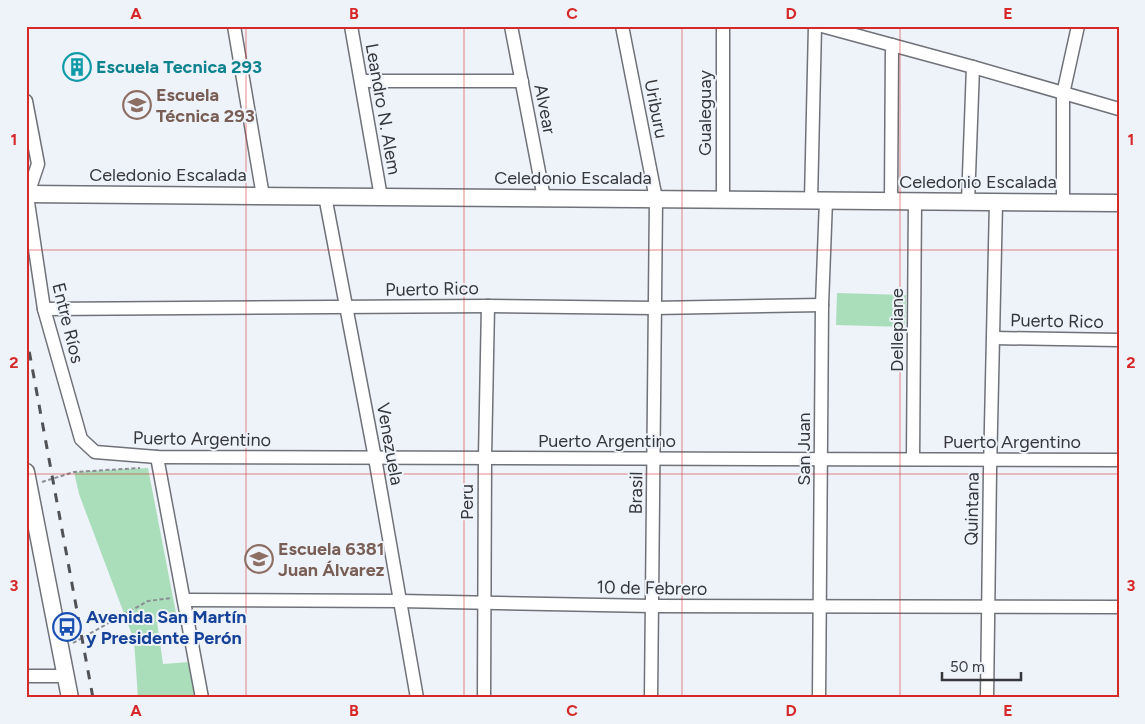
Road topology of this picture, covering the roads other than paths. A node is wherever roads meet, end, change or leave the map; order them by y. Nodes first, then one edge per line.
1 (234, 26) edge
2 (351, 26) edge
3 (511, 26) edge
4 (622, 26) edge
5 (723, 26) edge
6 (815, 26) edge
7 (822, 26) edge
8 (1078, 26) edge
9 (892, 45) junction
10 (973, 67) junction
11 (361, 81) junction
12 (522, 82) junction
13 (1063, 94) junction
14 (26, 101) edge
15 (1119, 110) edge
16 (27, 192) edge
17 (262, 196) junction
18 (325, 196) junction
19 (381, 197) junction
20 (544, 198) junction
21 (656, 199) junction
22 (723, 200) junction
23 (819, 200) junction
24 (890, 201) junction
25 (915, 201) junction
26 (968, 202) junction
27 (996, 202) junction
28 (1063, 202) junction
29 (1119, 203) edge
30 (822, 305) junction
31 (488, 306) junction
32 (348, 307) junction
33 (654, 308) junction
34 (44, 309) junction
35 (994, 338) junction
36 (1119, 340) edge
37 (95, 452) joint
38 (157, 457) junction
39 (485, 457) junction
40 (375, 458) junction
41 (822, 458) junction
42 (654, 459) junction
43 (913, 459) junction
44 (990, 460) junction
45 (1119, 460) edge
46 (28, 490) edge
47 (184, 600) junction
48 (400, 601) junction
49 (485, 602) junction
50 (652, 606) junction
51 (820, 606) junction
52 (988, 607) junction
53 (1119, 607) edge
54 (26, 676) edge
55 (65, 676) junction
56 (70, 698) edge
57 (202, 698) edge
58 (417, 698) edge
59 (484, 698) edge
60 (651, 698) edge
61 (819, 698) edge
62 (987, 698) edge

1 - 17 street
2 - 11 street, Leandro N. Alem
3 - 12 street, Alvear
4 - 21 street, Uriburu
5 - 22 street, Gualeguay
6 - 23 street, San Juan
7 - 9 street
8 - 13 street
9 - 10 street
9 - 24 street
10 - 13 street
10 - 26 street
11 - 12 street
11 - 19 street, Leandro N. Alem
12 - 20 street, Alvear
13 - 15 street
13 - 28 street
14 - 16 street, Entre Ríos
16 - 17 main road, Celedonio Escalada
16 - 34 street, Entre Ríos
17 - 18 main road, Celedonio Escalada
18 - 19 main road, Celedonio Escalada
18 - 32 street, Venezuela
19 - 20 main road, Celedonio Escalada
20 - 21 main road, Celedonio Escalada
21 - 22 main road, Celedonio Escalada
21 - 33 street, Brasil
22 - 23 main road, Celedonio Escalada
23 - 24 main road, Celedonio Escalada
23 - 30 street, San Juan
24 - 25 main road, Celedonio Escalada
25 - 26 main road, Celedonio Escalada
25 - 43 street, Dellepiane
26 - 27 main road, Celedonio Escalada
27 - 28 main road, Celedonio Escalada
27 - 35 street, Quintana
28 - 29 main road, Celedonio Escalada
30 - 33 street, Puerto Rico
30 - 41 street, San Juan
31 - 32 street, Puerto Rico
31 - 33 street, Puerto Rico
31 - 39 street, Peru
32 - 34 street, Puerto Rico
32 - 40 street, Venezuela
33 - 42 street, Brasil
34 - 37 street, Entre Ríos
35 - 36 street, Puerto Rico
35 - 44 street, Quintana
37 - 38 street, Puerto Argentino
38 - 40 street, Puerto Argentino
38 - 47 street
39 - 40 street, Puerto Argentino
39 - 42 street, Puerto Argentino
39 - 49 street, Peru
40 - 48 street, Venezuela
41 - 42 street, Puerto Argentino
41 - 43 street, Puerto Argentino
41 - 51 street, San Juan
42 - 50 street, Brasil
43 - 44 street, Puerto Argentino
44 - 45 street, Puerto Argentino
44 - 52 street, Quintana
46 - 55 main road
47 - 48 street, 10 de Febrero
47 - 57 street
48 - 49 street, 10 de Febrero
48 - 58 street, Venezuela
49 - 50 street, 10 de Febrero
49 - 59 street, Peru
50 - 51 street, 10 de Febrero
50 - 60 street, Brasil
51 - 52 street, 10 de Febrero
51 - 61 street, San Juan
52 - 53 street, 10 de Febrero
52 - 62 street, Quintana
54 - 55 street
55 - 56 main road

